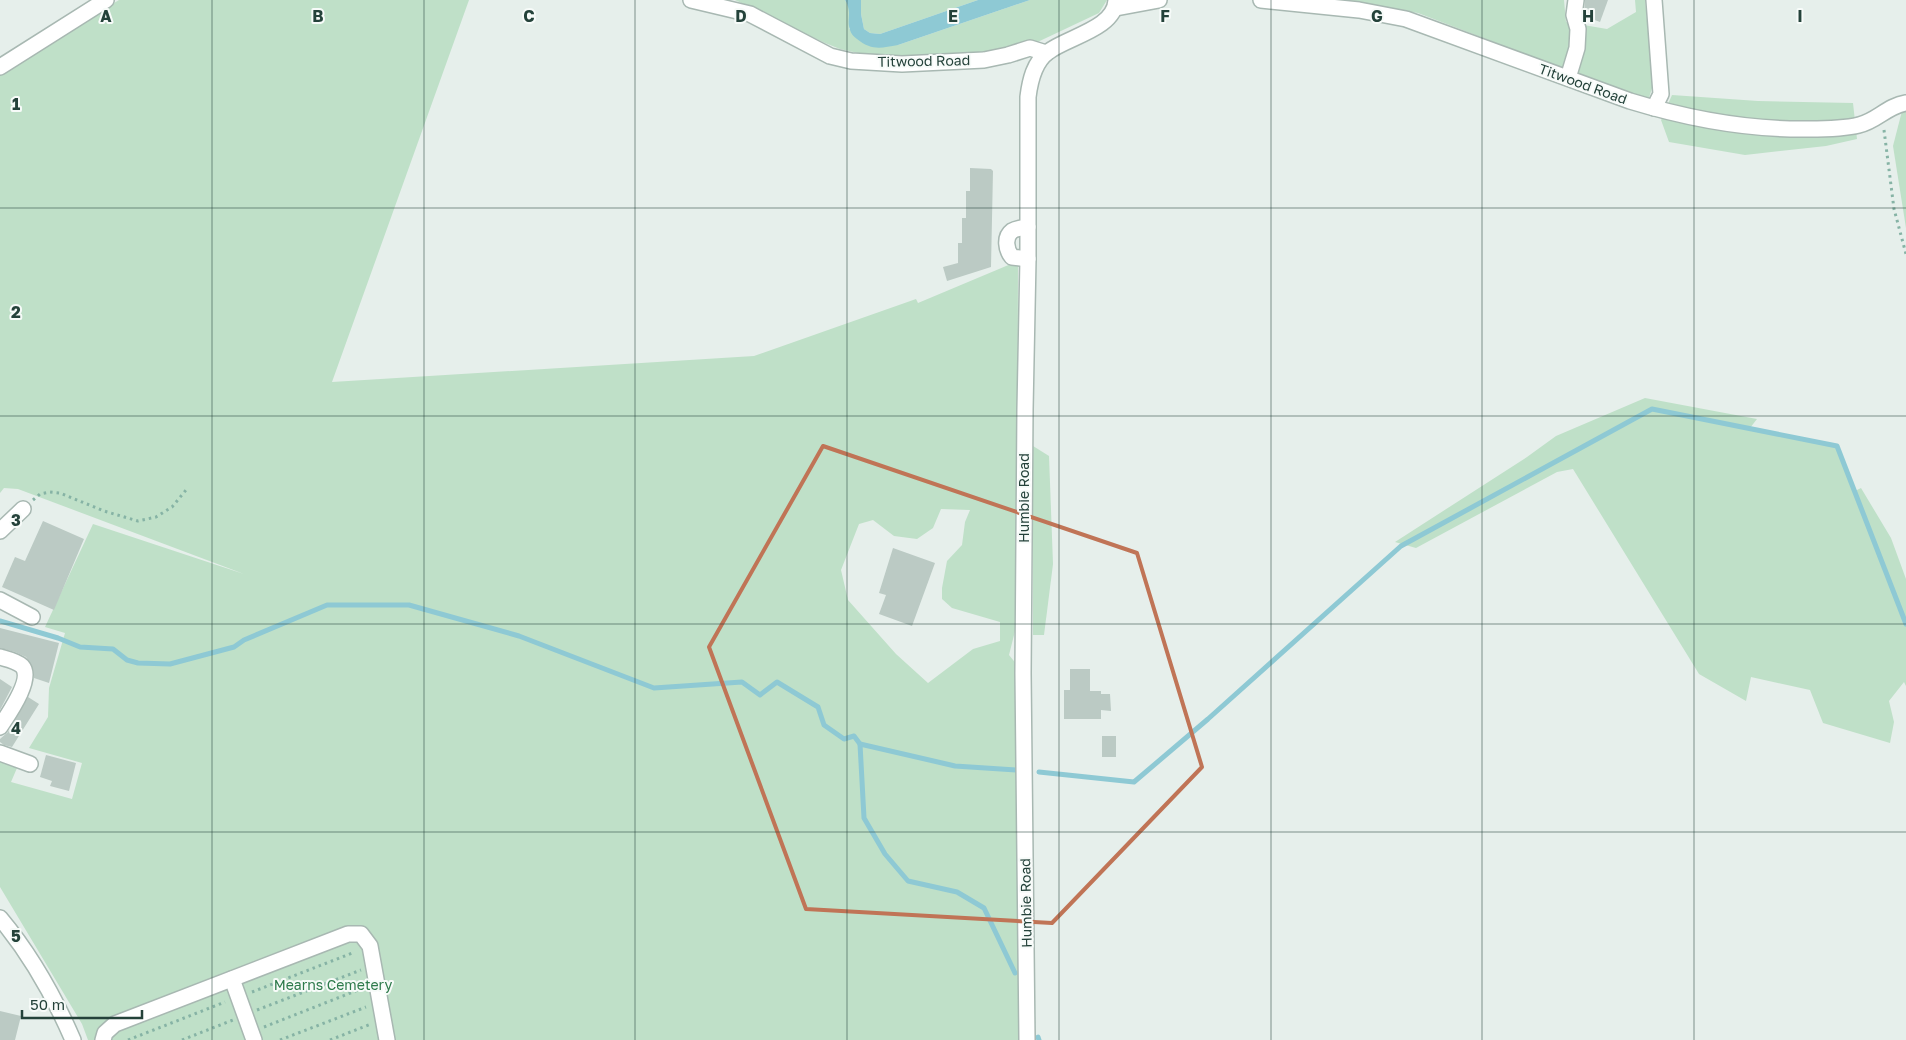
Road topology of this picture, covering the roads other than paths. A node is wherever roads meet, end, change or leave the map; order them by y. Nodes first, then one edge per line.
1 (106, 0) edge
2 (692, 0) edge
3 (1159, 0) edge
4 (1261, 0) edge
5 (1576, 0) edge
6 (1654, 0) edge
7 (1116, 4) edge
8 (1046, 53) junction
9 (0, 67) edge
10 (1568, 78) junction
11 (1906, 103) edge
12 (1654, 108) junction
13 (1028, 227) junction
14 (1028, 259) junction
15 (23, 509) road end
16 (0, 531) edge
17 (0, 600) edge
18 (32, 618) dead end
19 (0, 657) edge
20 (0, 727) edge
21 (0, 753) edge
22 (30, 764) dead end
23 (0, 918) edge
24 (232, 979) junction
25 (253, 1036) edge
26 (73, 1040) edge
27 (103, 1040) edge
28 (387, 1040) edge
29 (1026, 1040) edge

1 - 9 street
2 - 8 street, Titwood Road
3 - 7 street
4 - 10 street, Titwood Road
5 - 10 street
6 - 12 street
7 - 8 street, Humbie Road
8 - 13 street, Humbie Road
10 - 12 street, Titwood Road
11 - 12 street, Titwood Road
13 - 14 street, Humbie Road
13 - 14 street
14 - 29 street, Humbie Road
15 - 16 street
17 - 18 street
19 - 20 street
21 - 22 street
23 - 26 street
24 - 25 street
24 - 27 street
24 - 28 street

